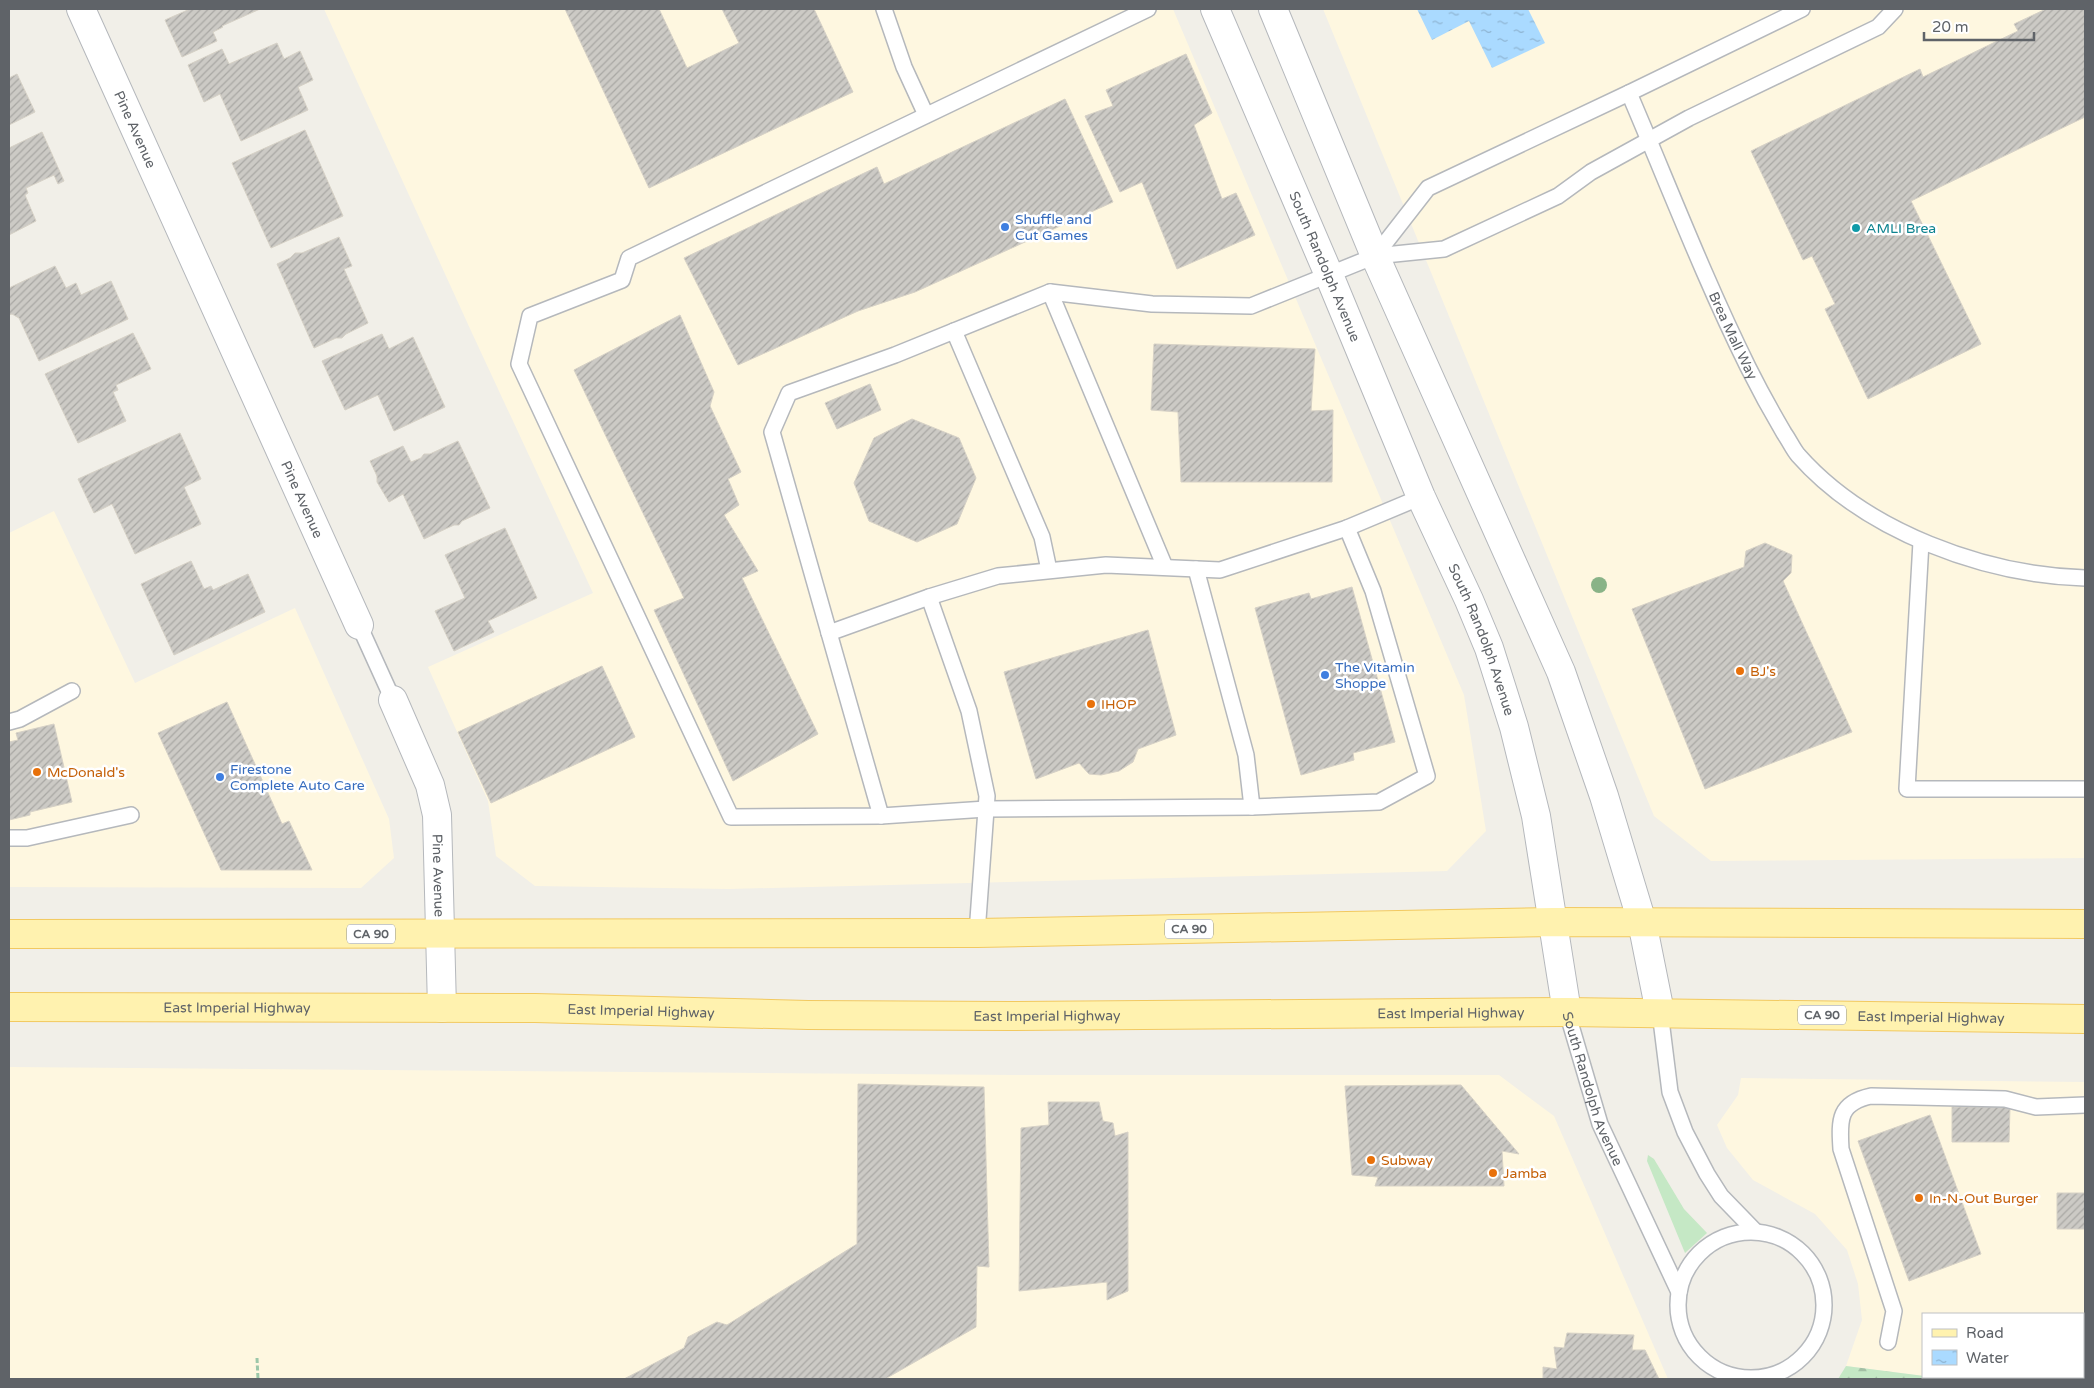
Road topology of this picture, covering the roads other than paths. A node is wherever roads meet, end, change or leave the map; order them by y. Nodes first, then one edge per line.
1 (81, 9) edge
2 (884, 9) edge
3 (1148, 9) edge
4 (1215, 9) edge
5 (1273, 9) edge
6 (1802, 9) edge
7 (1895, 9) edge
8 (1629, 94) junction
9 (926, 116) junction
10 (1649, 140) junction
11 (1375, 256) junction
12 (1329, 275) junction
13 (1050, 292) junction
14 (954, 332) junction
15 (1421, 497) junction
16 (1347, 528) junction
17 (1921, 542) junction
18 (1165, 567) junction
19 (1196, 569) junction
20 (1049, 570) junction
21 (2085, 578) edge
22 (929, 597) junction
23 (359, 625) joint
24 (829, 633) junction
25 (72, 691) dead end
26 (393, 700) joint
27 (9, 722) edge
28 (2085, 789) edge
29 (1252, 807) junction
30 (986, 809) junction
31 (131, 815) dead end
32 (881, 816) junction
33 (9, 838) edge
34 (1553, 922) junction
35 (1642, 922) junction
36 (2085, 924) edge
37 (977, 933) junction
38 (9, 934) edge
39 (440, 934) junction
40 (9, 1007) edge
41 (442, 1008) junction
42 (1567, 1012) junction
43 (1660, 1012) junction
44 (2085, 1019) edge
45 (2085, 1105) edge
46 (1755, 1231) junction
47 (1678, 1292) junction
48 (1888, 1342) dead end

1 - 23 street, Pine Avenue
2 - 9 lane
3 - 9 lane
4 - 12 street, South Randolph Avenue
5 - 11 street
6 - 8 lane
7 - 10 lane
8 - 10 lane, Brea Mall Way
8 - 11 lane
9 - 32 lane
10 - 11 lane
10 - 17 lane, Brea Mall Way
11 - 12 lane
11 - 35 street
12 - 13 lane
12 - 15 street, South Randolph Avenue
13 - 14 lane
13 - 18 lane
14 - 20 lane
14 - 24 lane
15 - 16 lane
15 - 34 street, South Randolph Avenue
16 - 19 lane
16 - 29 lane
17 - 21 lane, Brea Mall Way
17 - 28 lane
18 - 19 lane
18 - 20 lane
19 - 29 lane
20 - 22 lane
22 - 24 lane
22 - 30 lane
23 - 26 lane, Pine Avenue
24 - 32 lane
25 - 27 lane
26 - 39 street, Pine Avenue
29 - 30 lane
30 - 32 lane
30 - 37 lane
31 - 33 lane
34 - 35 main road, CA 90
34 - 37 main road, CA 90
34 - 42 street, South Randolph Avenue
35 - 36 main road, CA 90
35 - 43 street
37 - 39 main road, CA 90
38 - 39 main road, CA 90
39 - 41 street, Pine Avenue
40 - 41 main road, East Imperial Highway / CA 90
41 - 42 main road, East Imperial Highway / CA 90
42 - 43 main road, East Imperial Highway / CA 90
42 - 47 lane, South Randolph Avenue
43 - 44 main road, East Imperial Highway / CA 90
43 - 46 lane
45 - 48 lane
46 - 47 lane, South Randolph Avenue
46 - 47 lane, South Randolph Avenue

